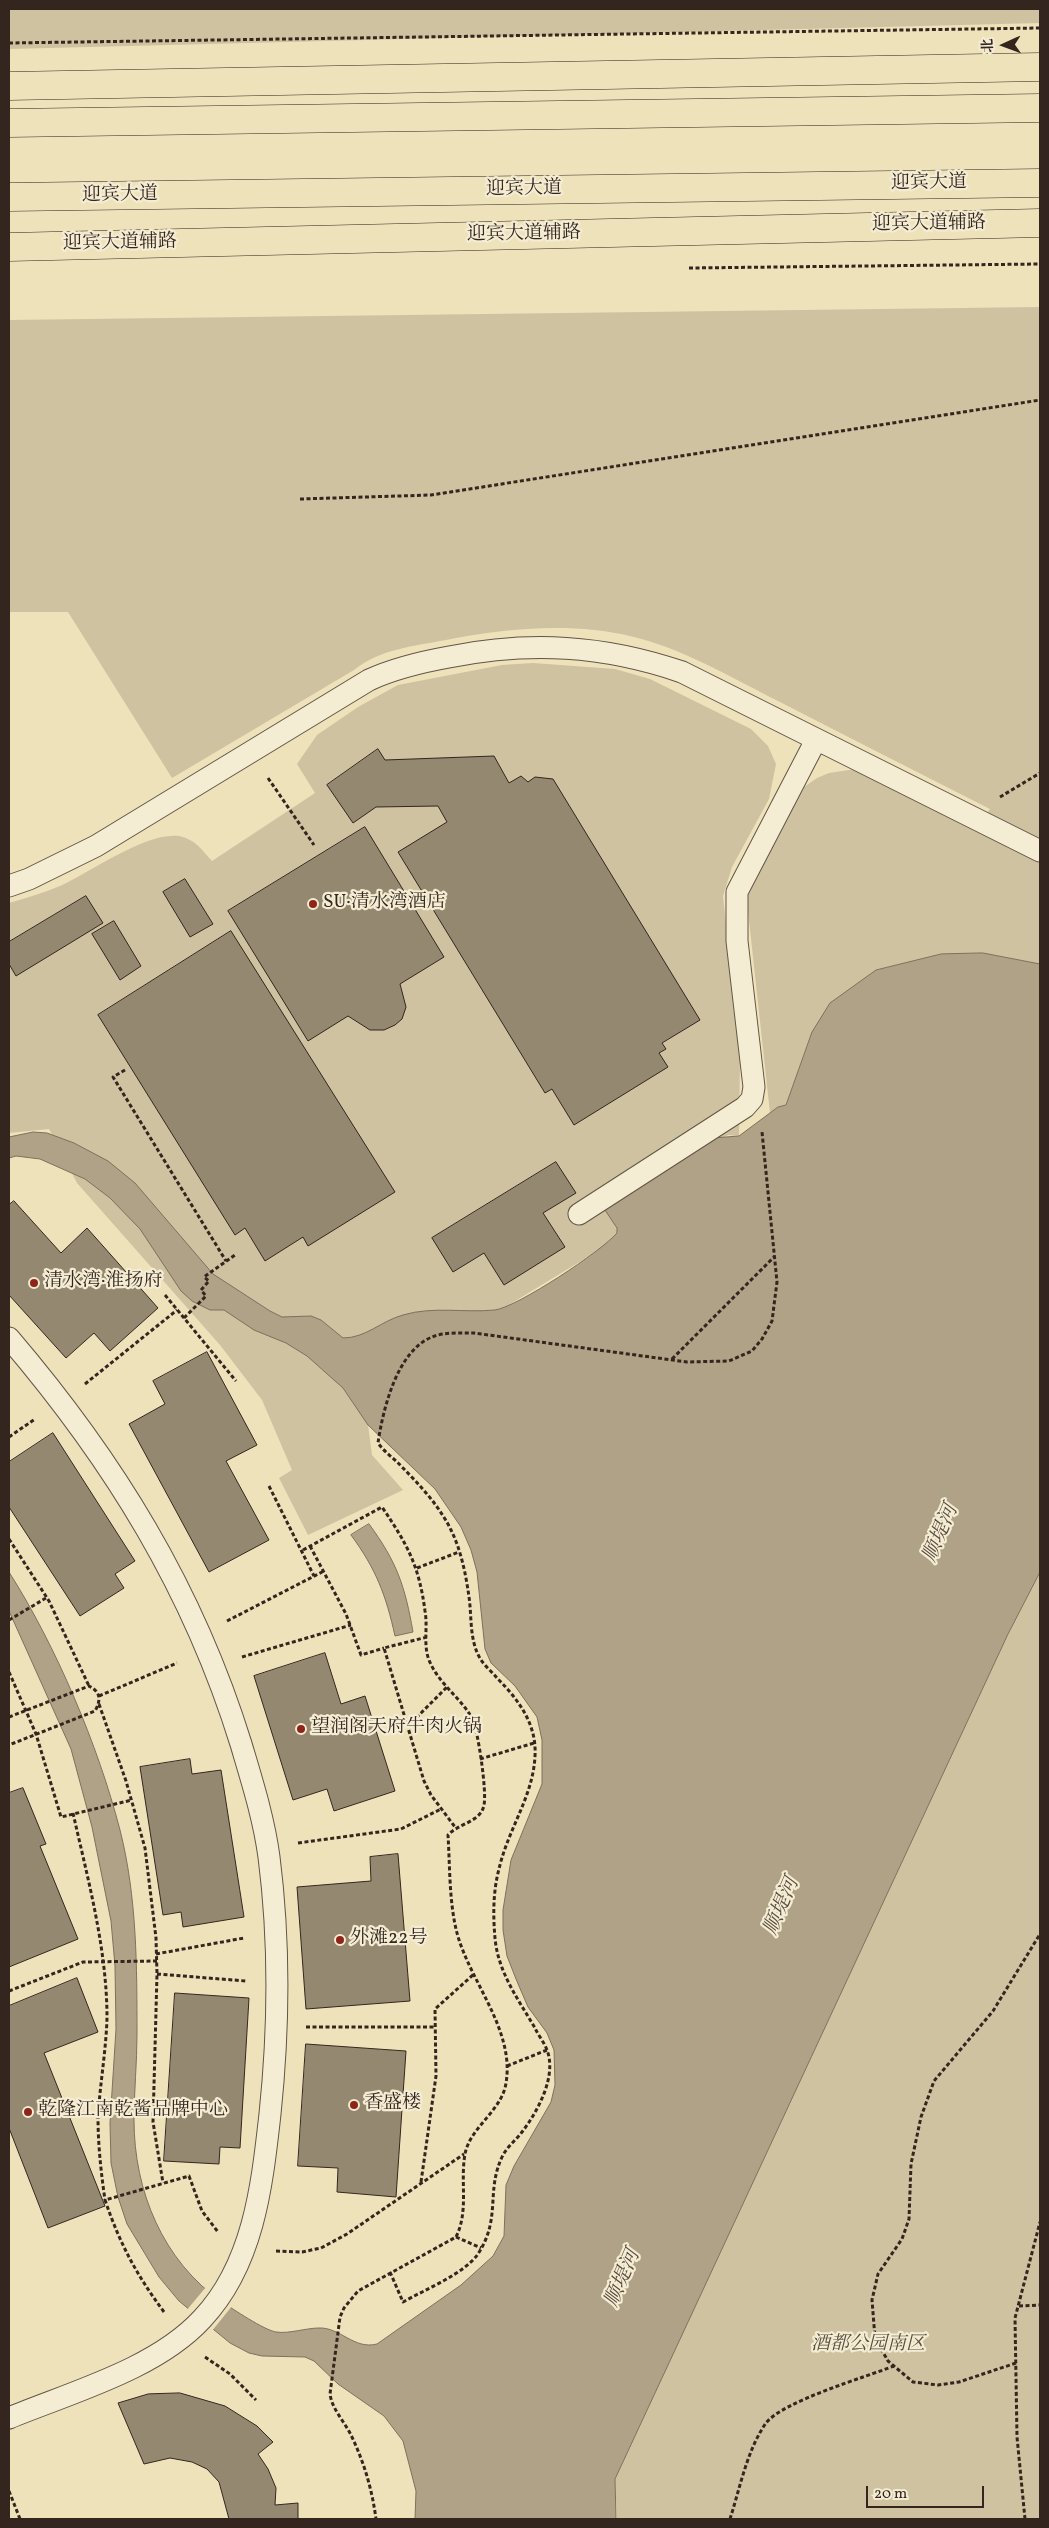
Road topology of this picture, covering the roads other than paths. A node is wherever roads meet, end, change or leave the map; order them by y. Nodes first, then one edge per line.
1 (1040, 67) edge
2 (9, 86) edge
3 (1040, 108) edge
4 (9, 123) edge
5 (1040, 183) edge
6 (9, 197) edge
7 (1040, 223) edge
8 (9, 247) edge
9 (816, 740) junction
10 (1040, 851) edge
11 (9, 886) edge
12 (579, 1214) dead end
13 (9, 1338) edge
14 (9, 2418) edge

1 - 2 main road
3 - 4 main road
5 - 6 main road, 迎宾大道
7 - 8 main road, 迎宾大道辅路
9 - 10 lane
9 - 11 lane
9 - 12 lane
13 - 14 lane

